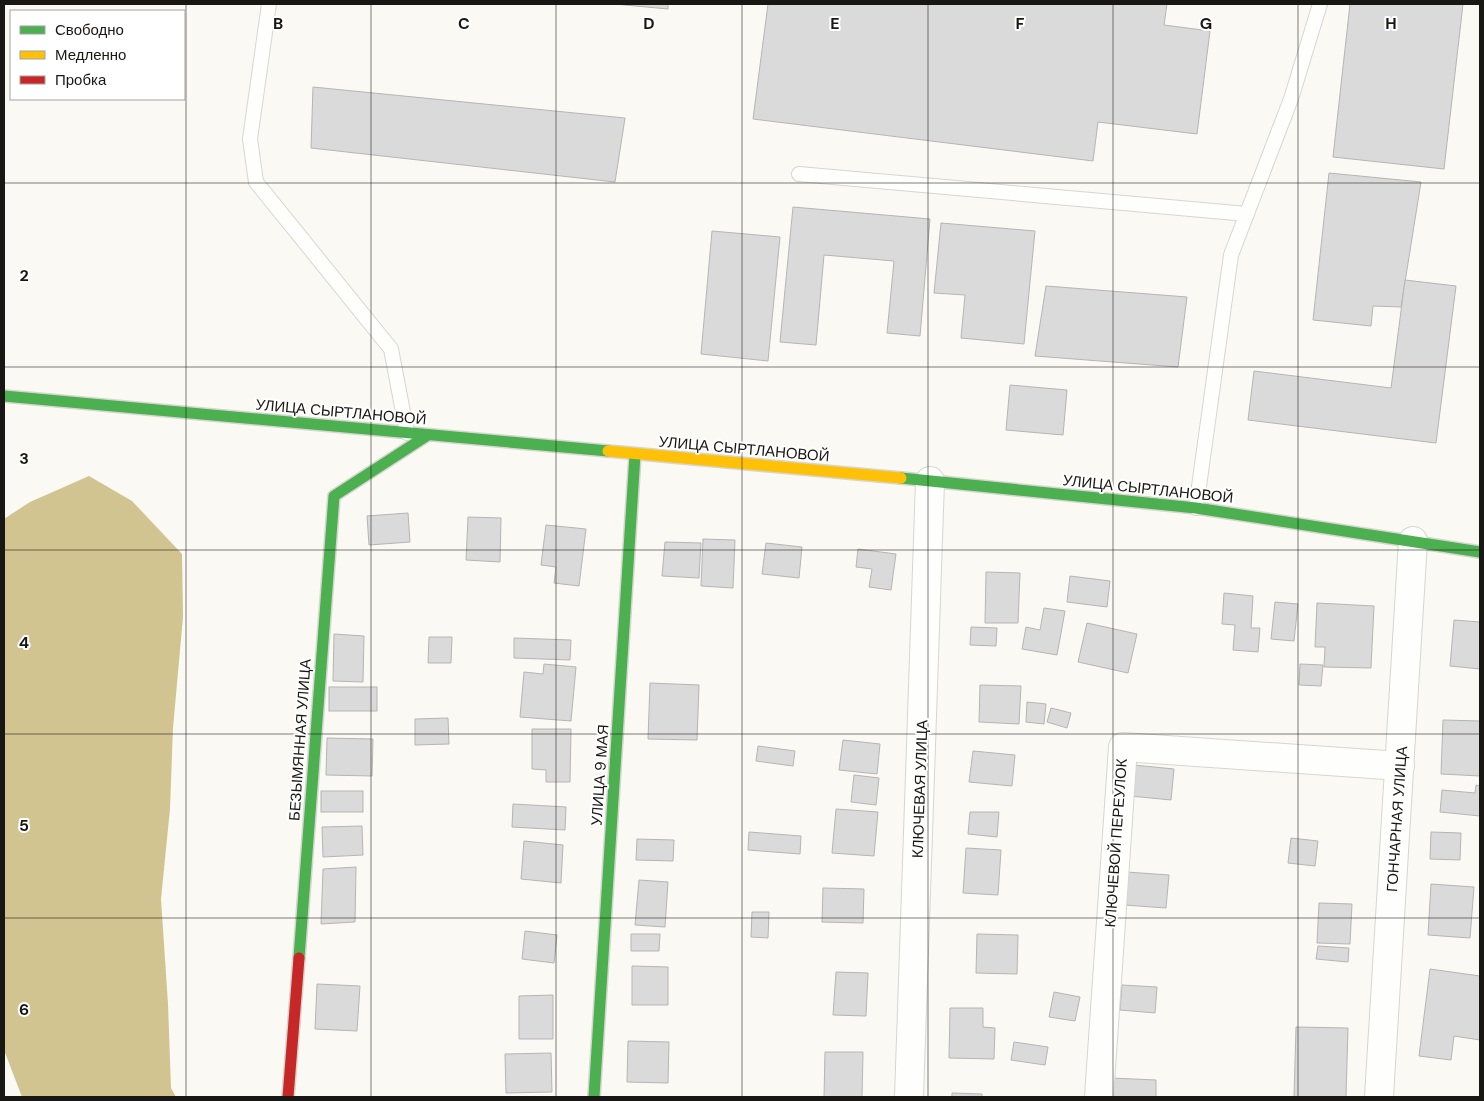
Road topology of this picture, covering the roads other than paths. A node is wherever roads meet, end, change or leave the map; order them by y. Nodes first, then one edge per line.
1 (269, 4) edge
2 (1320, 4) edge
3 (799, 174) dead end
4 (1247, 214) junction
5 (4, 396) edge
6 (407, 433) junction
7 (428, 435) junction
8 (635, 455) junction
9 (930, 481) junction
10 (1196, 508) junction
11 (1413, 541) junction
12 (1480, 552) edge
13 (1400, 766) junction
14 (288, 1097) edge
15 (594, 1097) edge
16 (910, 1097) edge
17 (1099, 1097) edge
18 (1379, 1097) edge

1 - 6 lane
2 - 4 lane
3 - 4 lane
4 - 10 lane
5 - 6 street, УЛИЦА СЫРТЛАНОВОЙ
6 - 7 street, УЛИЦА СЫРТЛАНОВОЙ
7 - 8 street, УЛИЦА СЫРТЛАНОВОЙ
7 - 14 street, БЕЗЫМЯННАЯ УЛИЦА
8 - 9 street, УЛИЦА СЫРТЛАНОВОЙ
8 - 15 street, УЛИЦА 9 МАЯ
9 - 10 street, УЛИЦА СЫРТЛАНОВОЙ
9 - 16 street, КЛЮЧЕВАЯ УЛИЦА
10 - 11 street, УЛИЦА СЫРТЛАНОВОЙ
11 - 12 street, УЛИЦА СЫРТЛАНОВОЙ
11 - 13 street, ГОНЧАРНАЯ УЛИЦА
13 - 17 street, КЛЮЧЕВОЙ ПЕРЕУЛОК
13 - 18 street, ГОНЧАРНАЯ УЛИЦА

